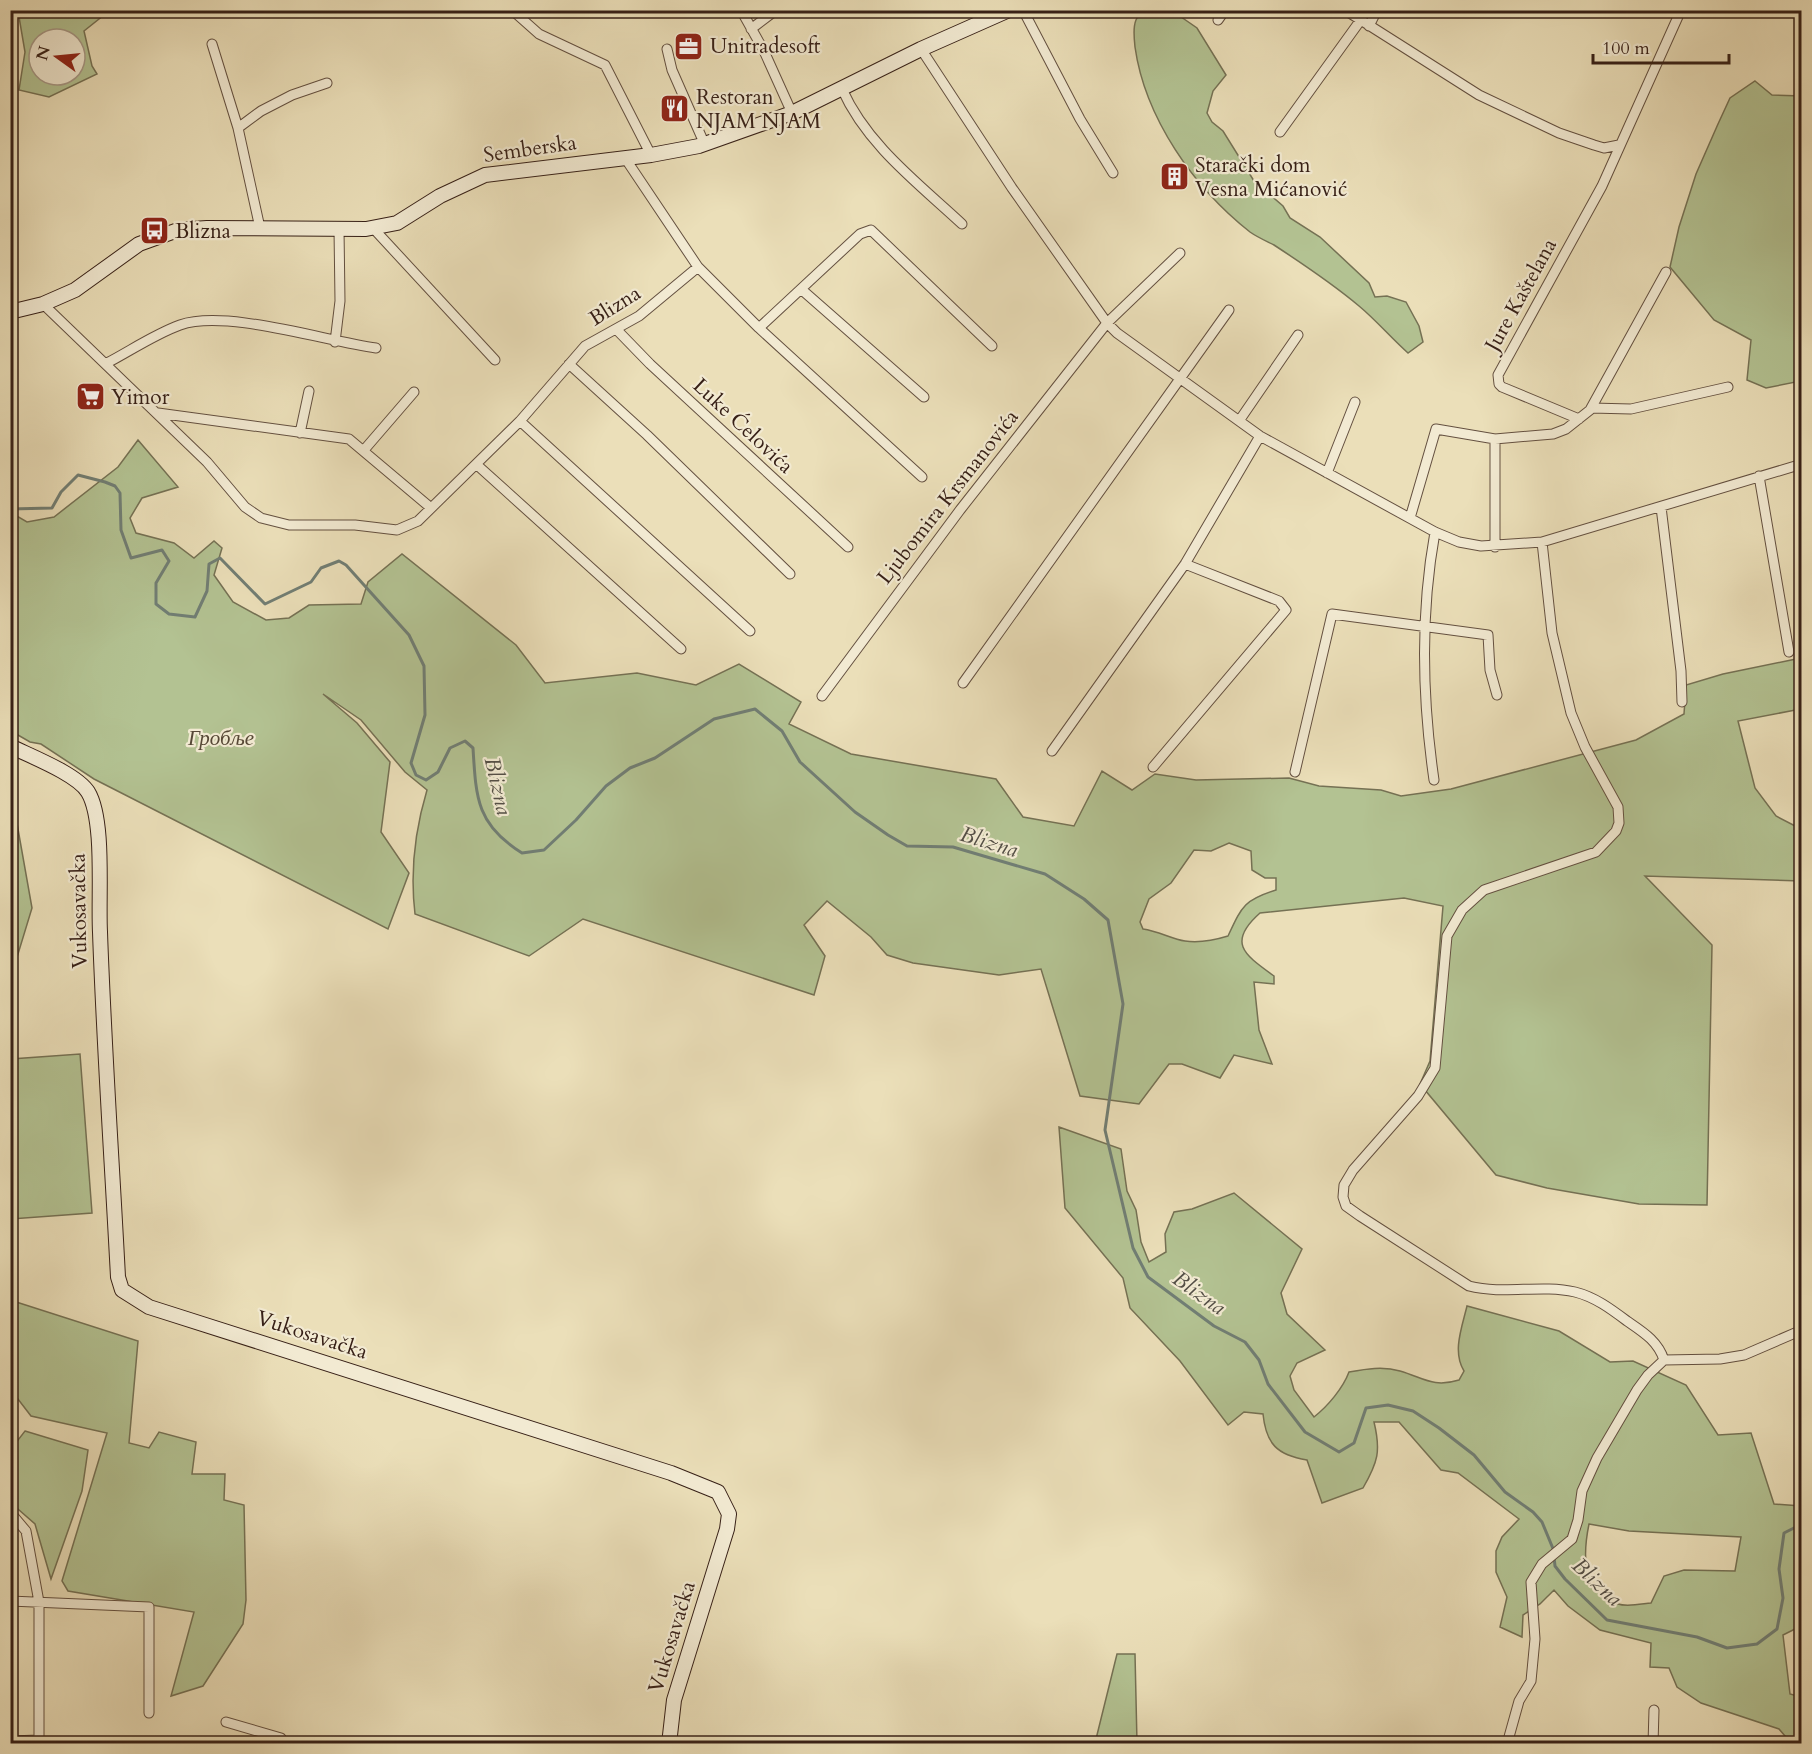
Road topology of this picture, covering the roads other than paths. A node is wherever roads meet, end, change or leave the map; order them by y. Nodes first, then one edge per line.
1 (512, 10) edge
2 (741, 10) edge
3 (776, 10) edge
4 (1009, 10) edge
5 (1023, 10) edge
6 (1225, 10) edge
7 (1345, 10) edge
8 (1377, 10) edge
9 (1681, 10) edge
10 (1218, 20) dead end
11 (1365, 24) junction
12 (751, 29) junction
13 (212, 44) dead end
14 (667, 49) dead end
15 (921, 49) junction
16 (327, 83) dead end
17 (842, 89) junction
18 (792, 113) junction
19 (238, 128) junction
20 (1280, 132) dead end
21 (705, 145) junction
22 (1619, 145) junction
23 (1604, 148) junction
24 (651, 155) junction
25 (625, 158) junction
26 (1612, 161) junction
27 (1113, 173) dead end
28 (962, 224) dead end
29 (260, 228) junction
30 (373, 228) junction
31 (339, 229) junction
32 (1179, 253) dead end
33 (698, 267) junction
34 (1666, 272) dead end
35 (801, 290) junction
36 (43, 304) junction
37 (1229, 310) dead end
38 (10, 312) edge
39 (1107, 323) junction
40 (759, 328) junction
41 (616, 329) junction
42 (1298, 336) dead end
43 (336, 342) junction
44 (992, 346) dead end
45 (376, 348) dead end
46 (495, 360) dead end
47 (107, 363) junction
48 (569, 364) junction
49 (1180, 377) junction
50 (1728, 387) dead end
51 (309, 391) dead end
52 (414, 392) dead end
53 (924, 397) dead end
54 (1355, 402) dead end
55 (1591, 408) junction
56 (157, 413) junction
57 (1579, 419) junction
58 (520, 421) junction
59 (1239, 422) junction
60 (300, 433) junction
61 (1260, 436) junction
62 (1495, 440) junction
63 (364, 450) junction
64 (476, 464) junction
65 (1802, 464) edge
66 (1327, 473) junction
67 (1759, 476) junction
68 (922, 477) dead end
69 (1661, 507) junction
70 (431, 508) junction
71 (1410, 518) junction
72 (1435, 532) junction
73 (1542, 542) junction
74 (1495, 546) junction
75 (848, 547) dead end
76 (1185, 564) junction
77 (790, 574) dead end
78 (1423, 626) junction
79 (750, 631) dead end
80 (681, 649) dead end
81 (1789, 651) dead end
82 (963, 683) dead end
83 (1497, 695) dead end
84 (822, 696) dead end
85 (1682, 702) dead end
86 (10, 746) edge
87 (1052, 750) dead end
88 (1153, 767) dead end
89 (1294, 772) dead end
90 (1434, 780) dead end
91 (1802, 1330) edge
92 (1664, 1360) junction
93 (10, 1512) edge
94 (10, 1601) edge
95 (39, 1602) junction
96 (1654, 1710) dead end
97 (149, 1713) dead end
98 (226, 1722) dead end
99 (10, 1741) edge
100 (39, 1742) edge
101 (285, 1743) edge
102 (669, 1743) edge
103 (1507, 1743) edge
104 (1653, 1743) edge

1 - 24 street
2 - 12 street
3 - 12 street
4 - 15 street, Semberska
5 - 27 street
6 - 10 street
7 - 11 street
8 - 11 street
9 - 22 street, Jure Kaštelana
11 - 20 street
11 - 23 street
12 - 18 street
13 - 19 street
14 - 21 street
15 - 17 street, Semberska
15 - 39 street
16 - 19 street
17 - 18 street, Semberska
17 - 28 street
18 - 21 street, Semberska
19 - 29 street
21 - 24 street, Semberska
22 - 23 street
22 - 26 street, Jure Kaštelana
23 - 26 street
24 - 25 street, Semberska
25 - 30 street, Semberska
25 - 33 street
26 - 57 street, Jure Kaštelana
29 - 31 street, Semberska
29 - 36 street, Semberska
30 - 31 street, Semberska
30 - 46 street
31 - 43 street
32 - 39 street, Ljubomira Krsmanovića
33 - 40 street
33 - 41 street, Blizna
34 - 55 street
35 - 40 street
35 - 44 street
35 - 53 street
36 - 38 street, Semberska
36 - 47 street, Blizna
37 - 49 street
39 - 49 street
39 - 84 street, Ljubomira Krsmanovića
40 - 68 street
41 - 48 street, Blizna
41 - 75 street, Luke Ćelovića
42 - 59 street
43 - 45 street
43 - 47 street
47 - 56 street, Blizna
48 - 58 street, Blizna
48 - 77 street
49 - 59 street
49 - 82 street
50 - 55 street
51 - 60 street
52 - 63 street
54 - 66 street
55 - 57 street
56 - 60 street
56 - 70 street, Blizna
57 - 62 street
58 - 64 street, Blizna
58 - 79 street
59 - 61 street
60 - 63 street
61 - 66 street
61 - 76 street
62 - 71 street
62 - 74 street
63 - 70 street
64 - 70 street, Blizna
64 - 80 street
65 - 67 street
66 - 71 street
67 - 69 street
67 - 81 street
69 - 73 street
69 - 85 street
71 - 72 street
72 - 74 street
72 - 78 street
73 - 74 street
73 - 92 street
76 - 87 street
76 - 88 street
78 - 83 street
78 - 89 street
78 - 90 street
86 - 102 street, Vukosavačka
91 - 92 street
92 - 103 street
93 - 95 street
94 - 95 street
95 - 97 street
95 - 100 street
96 - 104 street
98 - 101 street
99 - 100 street

